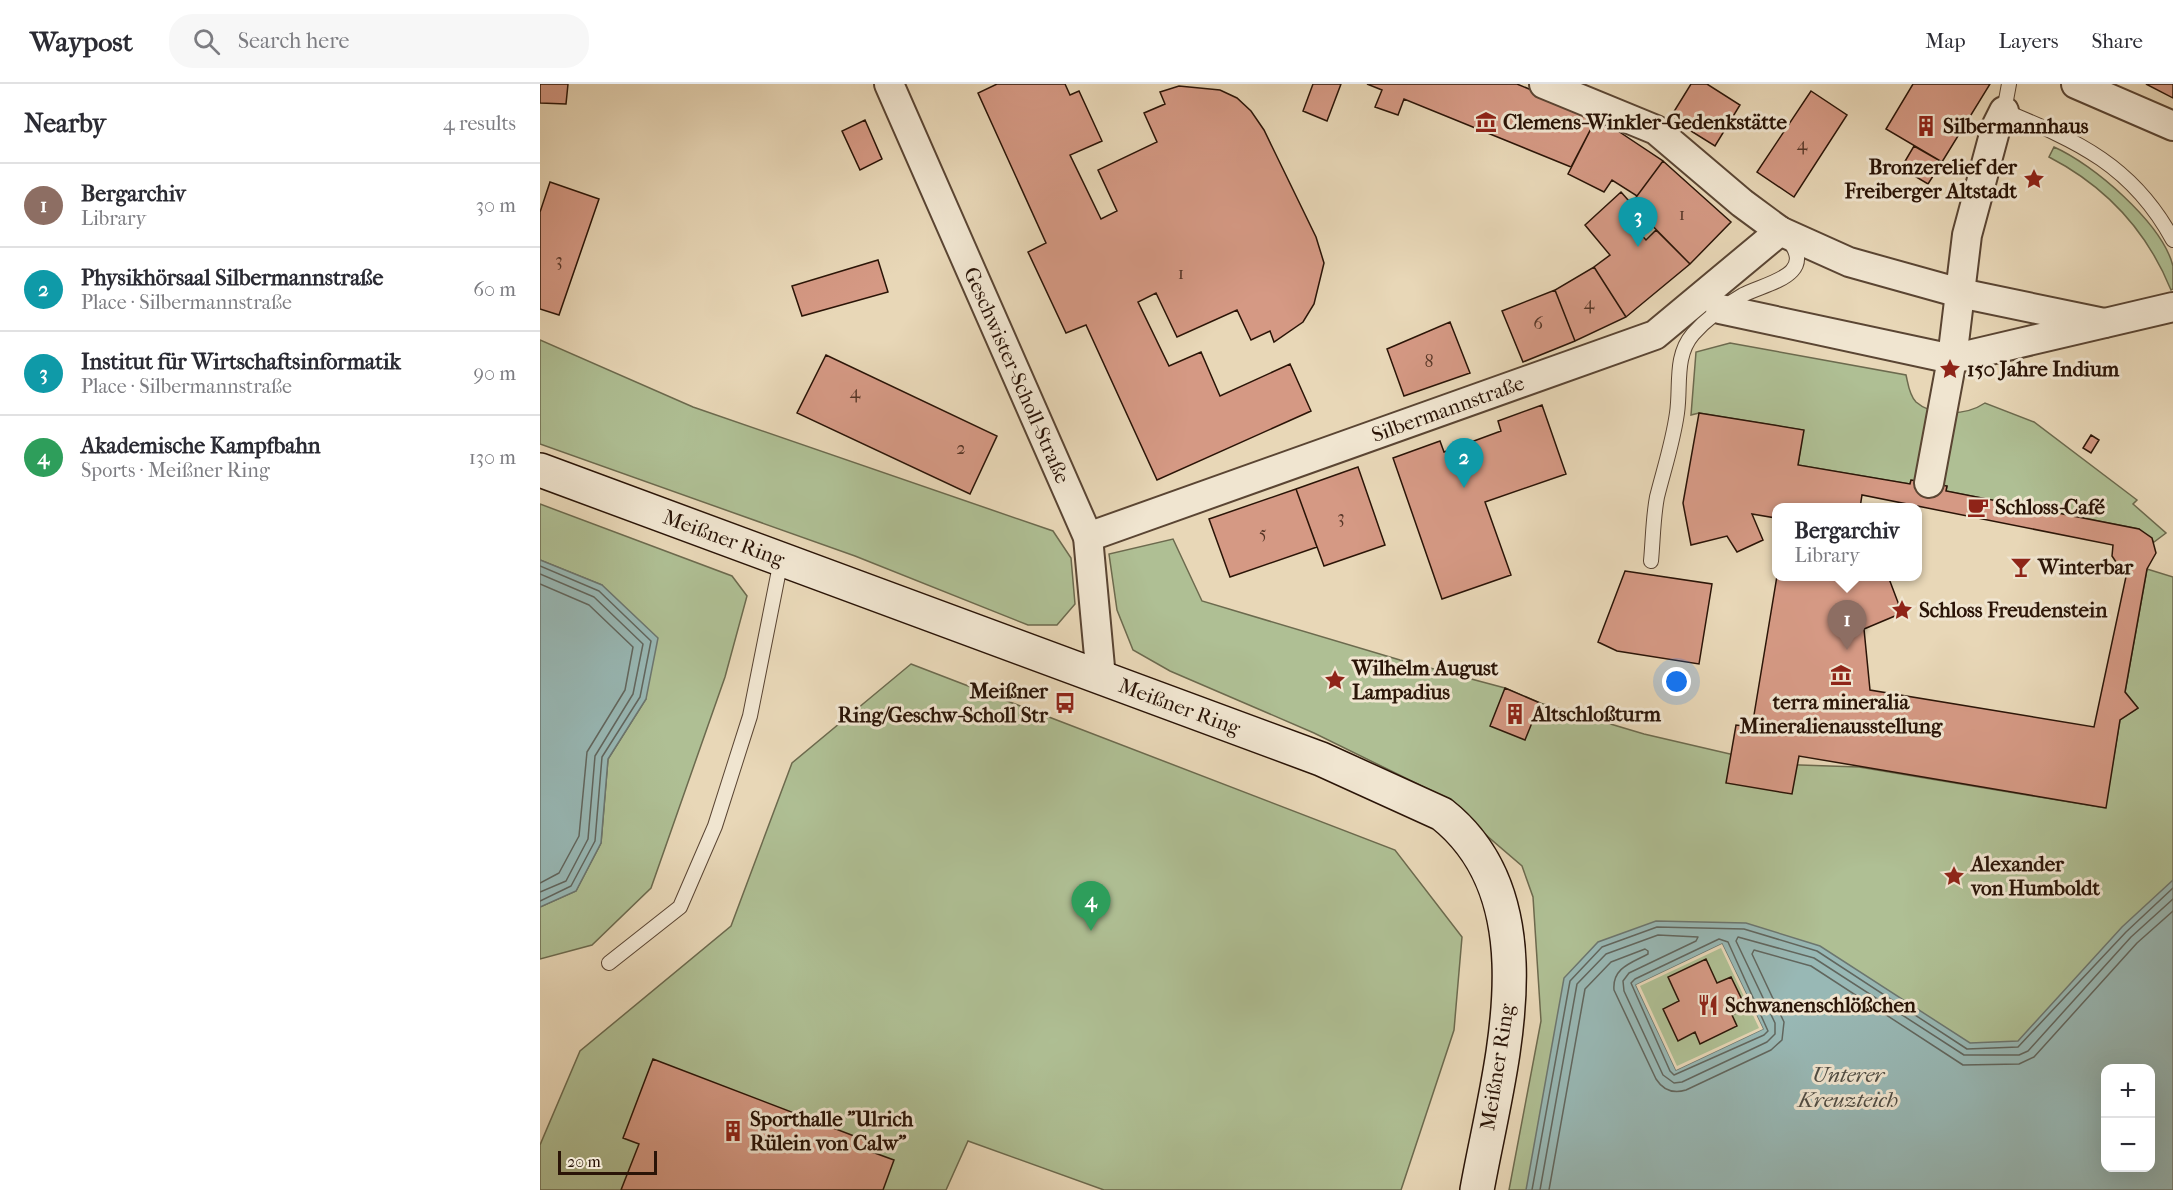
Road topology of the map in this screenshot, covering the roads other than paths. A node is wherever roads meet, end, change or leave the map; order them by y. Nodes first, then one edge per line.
1 (889, 84) edge
2 (1544, 84) edge
3 (2076, 84) edge
4 (2003, 108) edge
5 (2173, 126) edge
6 (1780, 231) junction
7 (2173, 240) edge
8 (1960, 293) junction
9 (1720, 309) junction
10 (2167, 312) edge
11 (2104, 323) junction
12 (1952, 359) junction
13 (540, 470) edge
14 (1929, 483) dead end
15 (1088, 537) junction
16 (781, 560) junction
17 (1651, 561) dead end
18 (1101, 678) junction
19 (609, 963) dead end
20 (1477, 1190) edge

1 - 15 street, Geschwister-Scholl-Straße
2 - 6 street
3 - 5 street
4 - 7 lane
4 - 8 street
6 - 8 street
6 - 9 lane
6 - 15 street, Silbermannstraße
8 - 11 street
8 - 12 street
9 - 12 street
9 - 17 lane
10 - 11 street
11 - 12 street
12 - 14 street
13 - 16 main road, Meißner Ring
15 - 18 street, Geschwister-Scholl-Straße
16 - 18 main road, Meißner Ring
16 - 19 lane
18 - 20 main road, Meißner Ring

